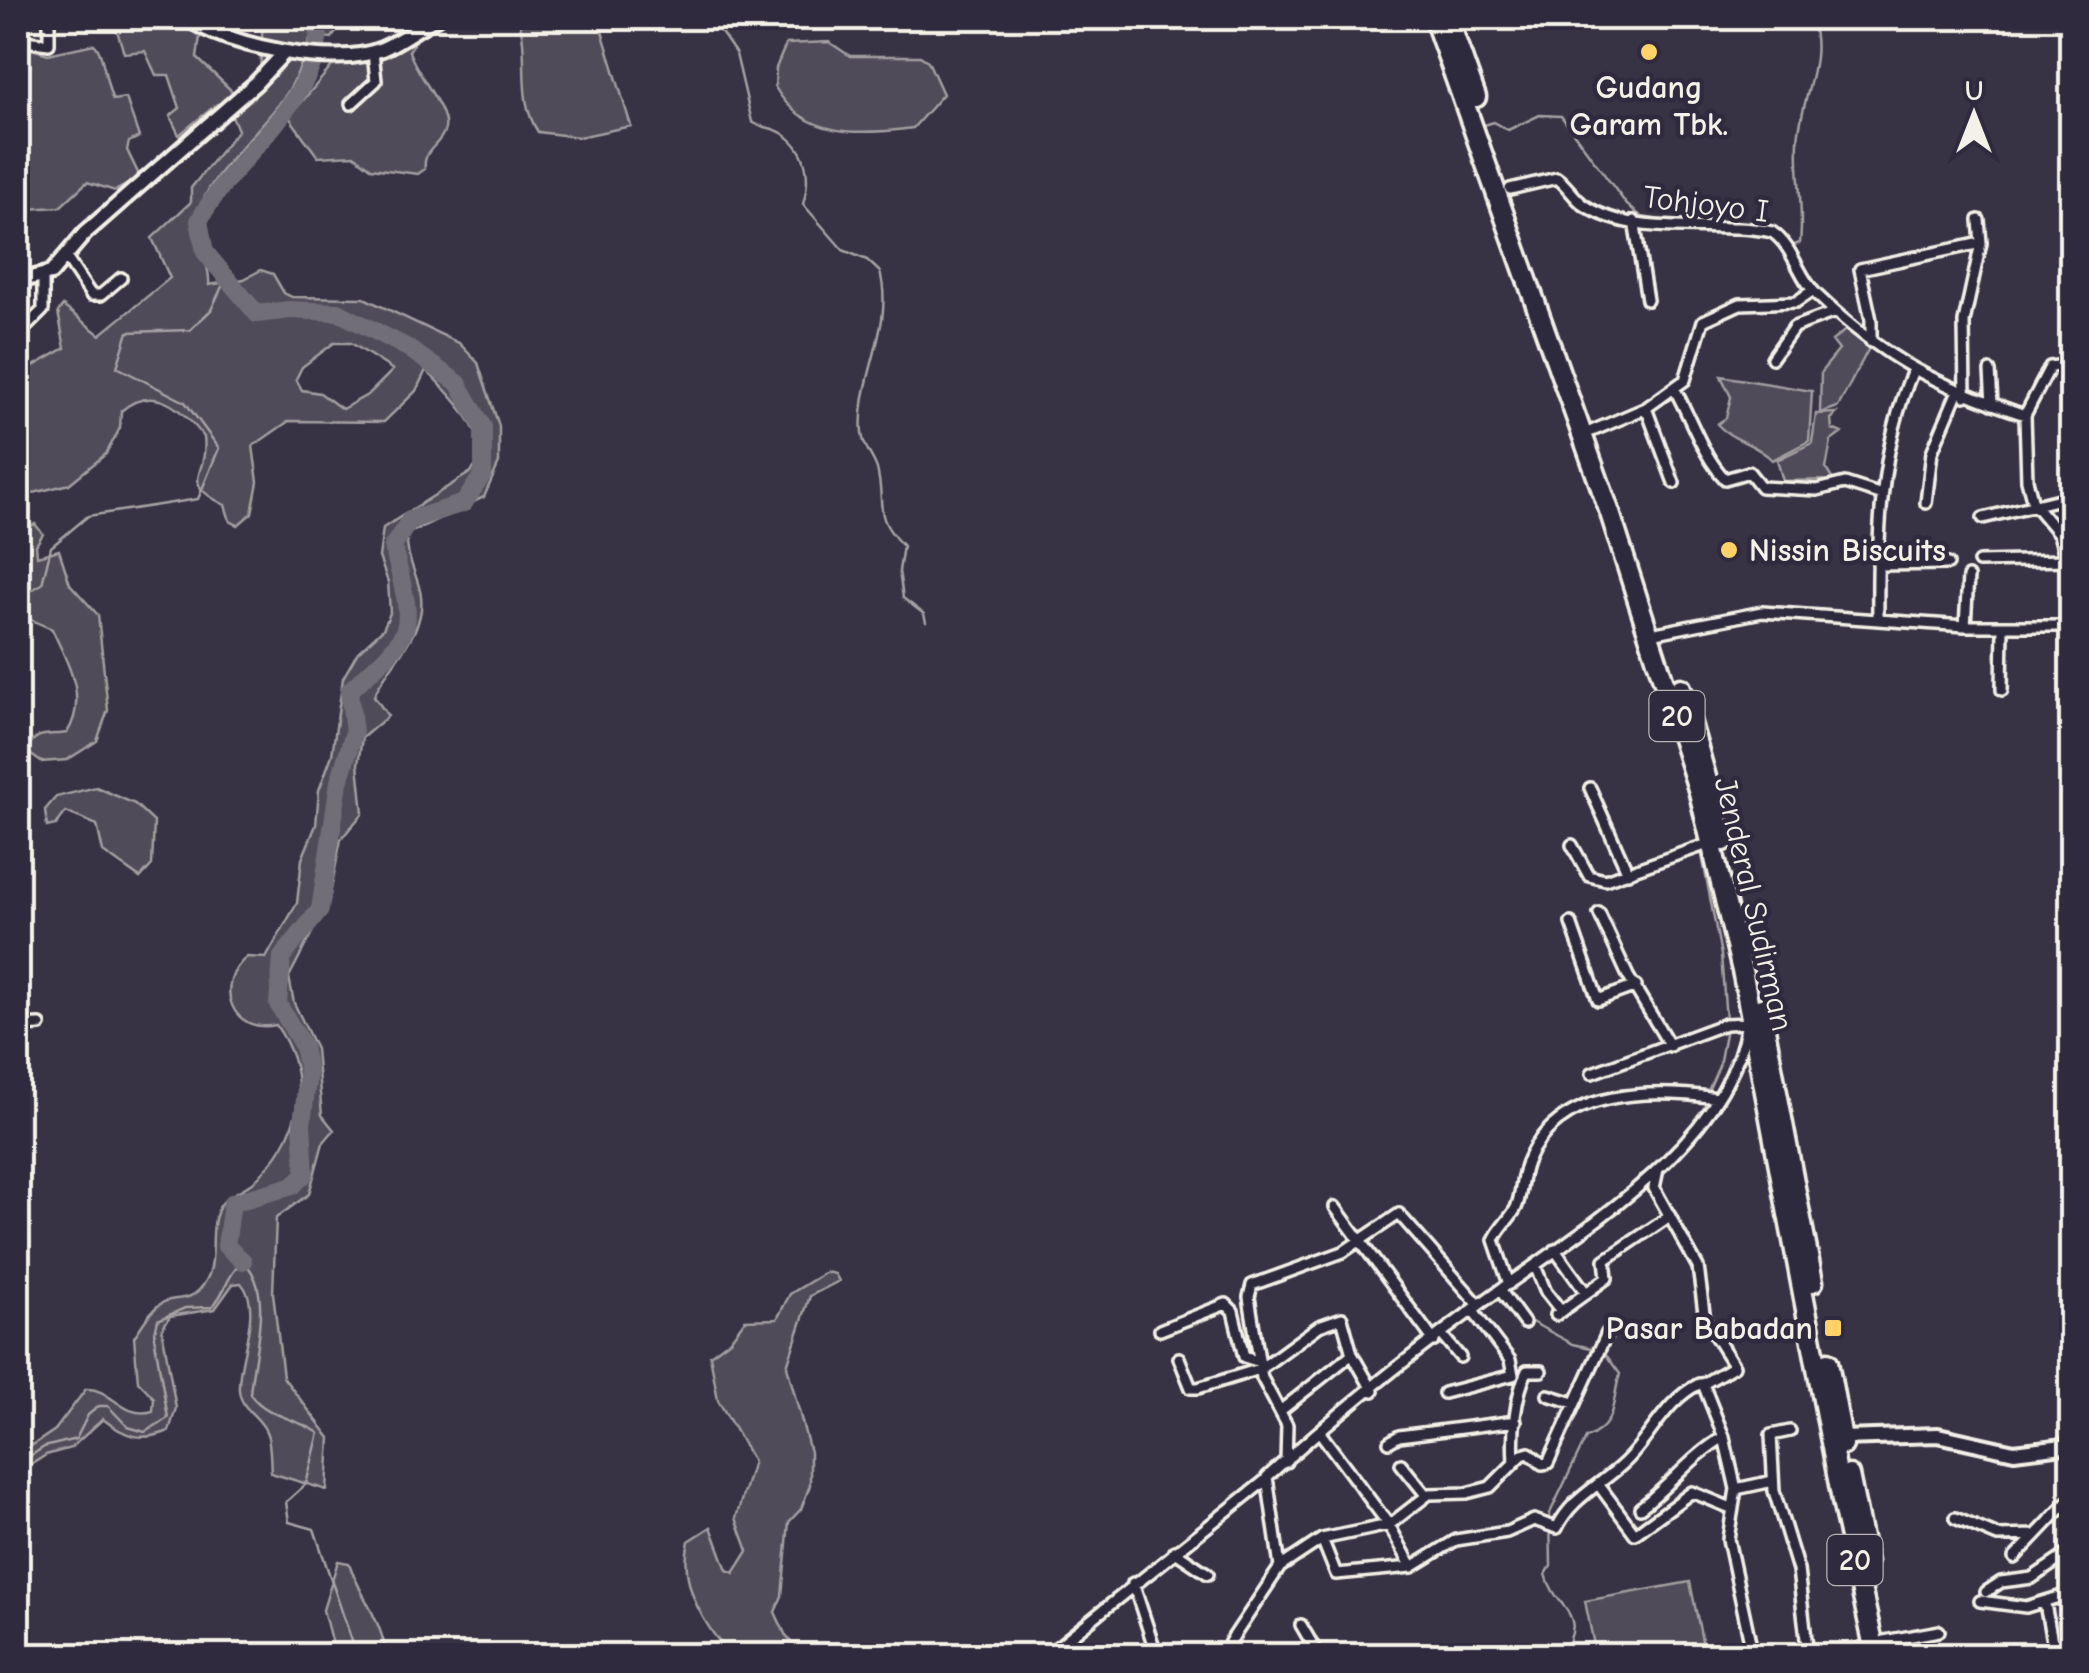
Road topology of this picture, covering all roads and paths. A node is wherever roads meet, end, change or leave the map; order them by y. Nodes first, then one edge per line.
1 (49, 18) edge
2 (187, 18) edge
3 (436, 18) edge
4 (1434, 18) edge
5 (1448, 18) edge
6 (285, 52) junction
7 (373, 52) junction
8 (18, 53) edge
9 (351, 104) dead end
10 (1497, 172) junction
11 (1510, 189) junction
12 (1978, 220) dead end
13 (1634, 221) junction
14 (1981, 243) junction
15 (65, 256) junction
16 (43, 277) junction
17 (121, 278) dead end
18 (18, 280) edge
19 (1812, 292) junction
20 (1647, 300) dead end
21 (1835, 312) junction
22 (26, 326) dead end
23 (1871, 342) junction
24 (1561, 355) junction
25 (1772, 358) dead end
26 (2072, 364) edge
27 (1914, 370) junction
28 (1990, 371) dead end
29 (1674, 388) junction
30 (1961, 394) junction
31 (1992, 404) junction
32 (1646, 408) junction
33 (2025, 415) junction
34 (1592, 431) junction
35 (1674, 483) dead end
36 (1882, 495) junction
37 (2072, 496) edge
38 (1926, 503) dead end
39 (2034, 503) junction
40 (1982, 518) dead end
41 (2069, 561) edge
42 (1979, 562) dead end
43 (1878, 564) junction
44 (1948, 564) dead end
45 (1968, 577) dead end
46 (2072, 583) edge
47 (1878, 618) junction
48 (1965, 626) junction
49 (2003, 626) junction
50 (2072, 626) edge
51 (1656, 632) junction
52 (2002, 690) dead end
53 (1590, 788) dead end
54 (1712, 842) junction
55 (1572, 845) dead end
56 (1628, 873) junction
57 (1599, 913) dead end
58 (1571, 923) dead end
59 (1636, 986) junction
60 (1748, 1016) junction
61 (40, 1025) dead end
62 (18, 1026) edge
63 (1670, 1046) junction
64 (1592, 1073) dead end
65 (1718, 1098) junction
66 (1659, 1167) junction
67 (1335, 1207) dead end
68 (1670, 1216) junction
69 (1357, 1242) junction
70 (1555, 1250) junction
71 (1536, 1266) junction
72 (1504, 1287) junction
73 (1586, 1293) junction
74 (1475, 1307) junction
75 (1524, 1323) dead end
76 (1160, 1330) dead end
77 (1607, 1333) dead end
78 (1438, 1338) junction
79 (1352, 1354) junction
80 (1460, 1356) dead end
81 (1179, 1358) dead end
82 (1260, 1365) junction
83 (1541, 1371) dead end
84 (1703, 1384) junction
85 (1372, 1391) junction
86 (1444, 1392) dead end
87 (1548, 1394) dead end
88 (1574, 1403) junction
89 (1280, 1411) junction
90 (1516, 1422) junction
91 (1790, 1431) dead end
92 (1320, 1434) junction
93 (1724, 1437) junction
94 (1850, 1438) junction
95 (1390, 1442) dead end
96 (2072, 1445) edge
97 (1514, 1461) junction
98 (1286, 1462) junction
99 (1401, 1464) dead end
100 (1267, 1479) junction
101 (1773, 1481) junction
102 (1598, 1484) junction
103 (1736, 1488) junction
104 (1426, 1495) junction
105 (2072, 1497) edge
106 (1640, 1508) dead end
107 (1731, 1508) junction
108 (1955, 1518) dead end
109 (1389, 1525) junction
110 (2036, 1535) junction
111 (1322, 1539) junction
112 (1174, 1550) junction
113 (2072, 1551) edge
114 (2014, 1558) dead end
115 (1280, 1567) junction
116 (1412, 1568) junction
117 (1208, 1574) dead end
118 (1134, 1583) junction
119 (2072, 1594) edge
120 (2045, 1604) junction
121 (1301, 1625) dead end
122 (1938, 1631) dead end
123 (2072, 1640) edge
124 (2054, 1644) junction
125 (1880, 1649) edge
126 (2005, 1652) dead end
127 (1046, 1656) edge
128 (1157, 1656) edge
129 (1230, 1656) edge
130 (1320, 1656) edge
131 (1753, 1656) edge
132 (1782, 1656) edge
133 (1830, 1656) edge

1 - 8 street
2 - 6 street
3 - 7 street
4 - 10 highway, Jenderal Sudirman / 20
5 - 10 highway, Jenderal Sudirman / 20
6 - 7 street
6 - 15 street
7 - 9 street
10 - 11 highway, Jenderal Sudirman / 20
10 - 24 highway, Jenderal Sudirman / 20
11 - 13 street, Tohjoyo I
11 - 24 highway, Jenderal Sudirman / 20
12 - 14 street
13 - 19 street, Tohjoyo I
13 - 20 street
14 - 23 street
14 - 30 street
15 - 16 street
15 - 17 street
16 - 18 street
16 - 22 street
19 - 21 street, Tohjoyo I
19 - 29 street
21 - 23 street, Tohjoyo I
21 - 25 street
23 - 27 street, Tohjoyo I
24 - 34 highway, Jenderal Sudirman / 20
24 - 51 highway, Jenderal Sudirman / 20
26 - 33 street
27 - 30 street, Tohjoyo I
27 - 36 street
28 - 31 street
29 - 32 street
29 - 36 street
30 - 31 street, Tohjoyo I
30 - 38 street
31 - 33 street, Tohjoyo I
32 - 34 street
32 - 35 street
33 - 39 street
34 - 51 highway, Jenderal Sudirman / 20
36 - 43 street
37 - 39 street
39 - 40 street
39 - 41 street
41 - 42 street
41 - 46 street
43 - 44 street
43 - 47 street
45 - 48 street
47 - 48 street
47 - 51 street
48 - 49 street
49 - 50 street
49 - 52 street
51 - 54 highway, Jenderal Sudirman / 20
51 - 94 highway, Jenderal Sudirman / 20
53 - 56 street
54 - 56 street
54 - 60 highway, Jenderal Sudirman / 20
55 - 56 street
57 - 59 street
58 - 59 street
59 - 63 street
60 - 63 street
60 - 65 street
60 - 125 highway, Jenderal Sudirman / 20
61 - 62 street
63 - 64 street
65 - 66 street
65 - 72 street
66 - 68 street
66 - 70 street
67 - 69 street
68 - 73 street
68 - 84 street
69 - 74 street
69 - 78 street
69 - 82 street
70 - 71 street
70 - 73 street
71 - 72 street
71 - 73 street
72 - 74 street
72 - 75 street
74 - 78 street
74 - 86 street
76 - 82 street
77 - 88 street
78 - 80 street
78 - 85 street
79 - 82 street
79 - 85 street
79 - 89 street
81 - 82 street
82 - 89 street
83 - 90 street
84 - 93 street
84 - 102 street
85 - 92 street
87 - 88 street
88 - 97 street
89 - 98 street
90 - 95 street
90 - 97 street
91 - 101 street
92 - 98 street
92 - 109 street
93 - 103 street
93 - 106 street
94 - 96 street
94 - 125 highway, Jenderal Sudirman / 20
97 - 104 street
98 - 100 street
99 - 104 street
100 - 112 street
100 - 115 street
101 - 103 street
101 - 132 street
102 - 107 street
102 - 116 street
103 - 107 street
104 - 109 street
105 - 110 street
107 - 131 street
108 - 110 street
109 - 111 street
109 - 116 street
110 - 114 street
111 - 115 street
111 - 116 street
112 - 117 street
112 - 118 street
113 - 120 street
115 - 129 street
118 - 127 street
118 - 128 street
119 - 120 street
120 - 124 street
121 - 130 street
122 - 125 street
123 - 124 street
124 - 126 street
125 - 133 street

